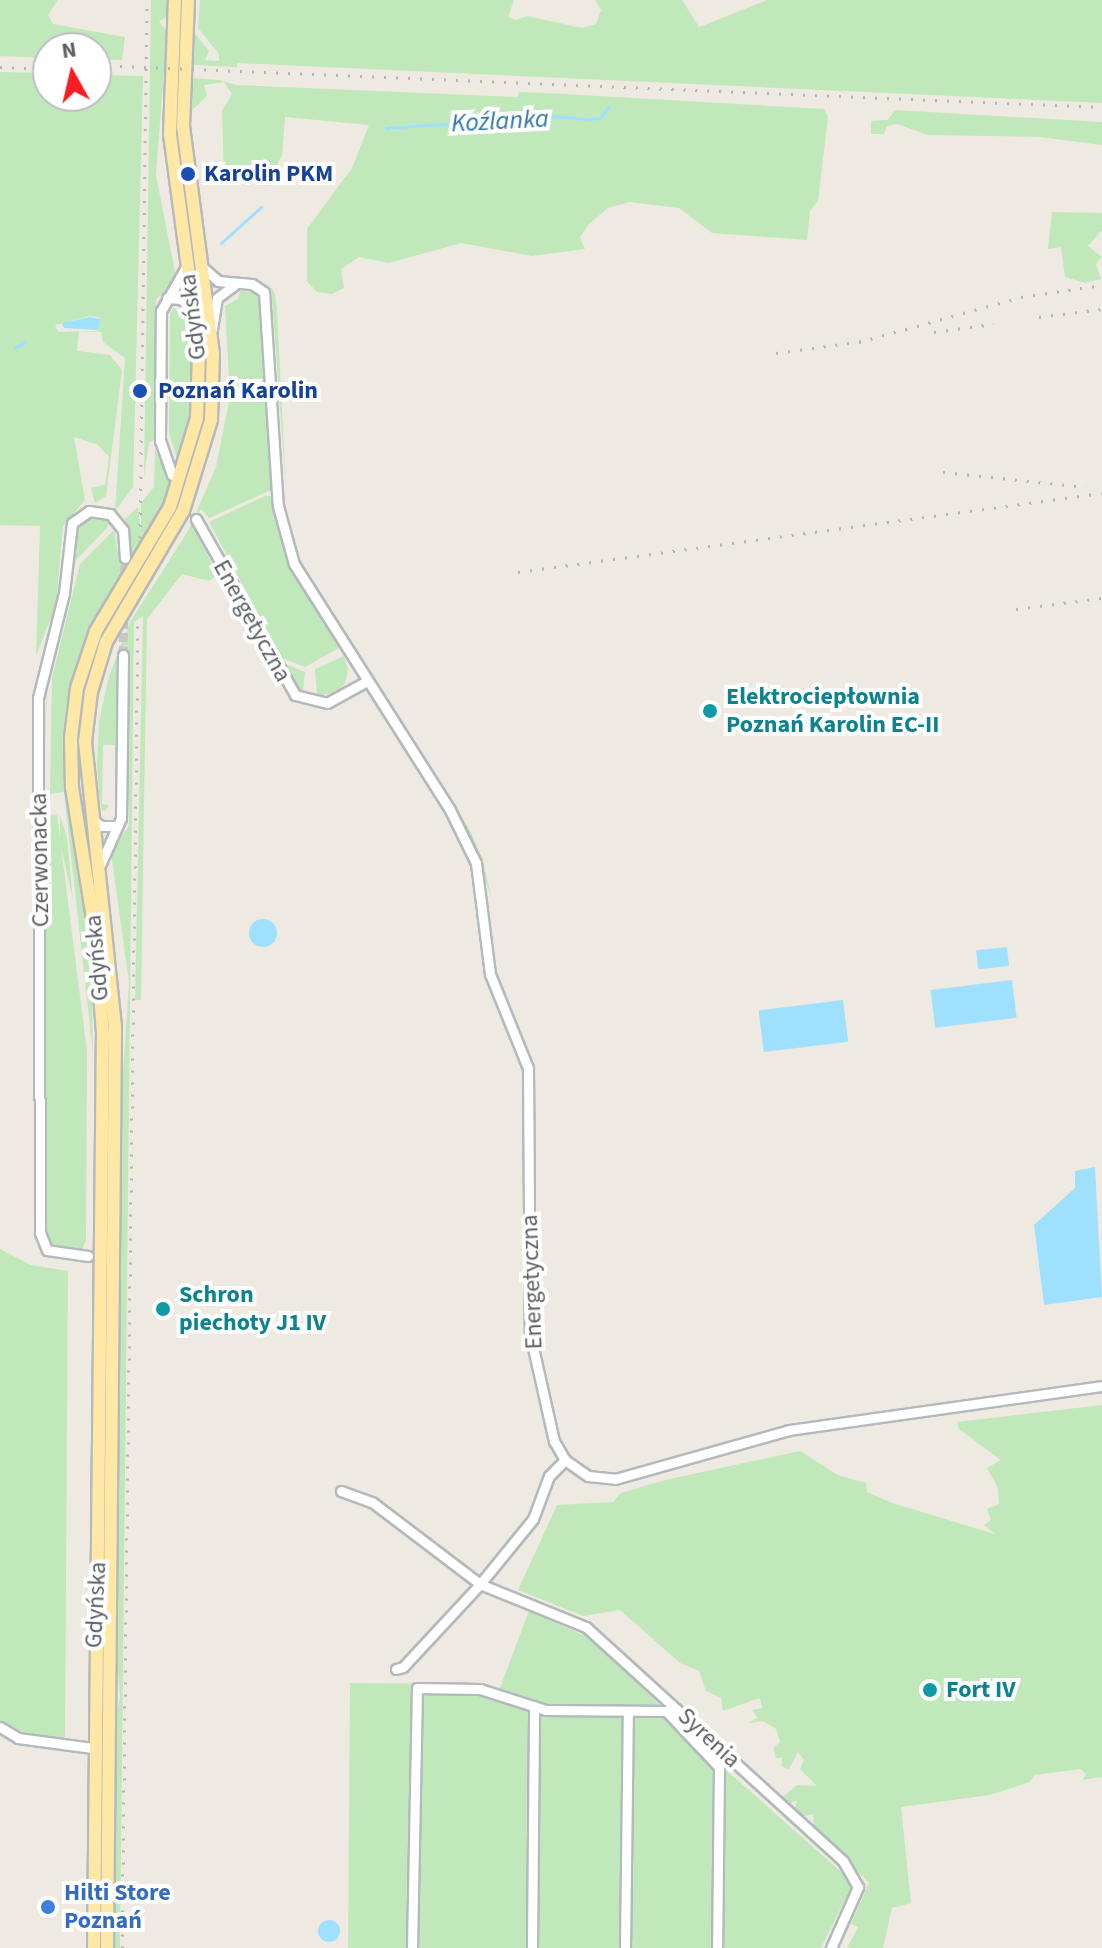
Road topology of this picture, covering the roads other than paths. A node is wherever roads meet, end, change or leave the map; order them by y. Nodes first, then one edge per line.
1 (175, 0) edge
2 (188, 0) edge
3 (187, 265) junction
4 (201, 266) junction
5 (234, 285) junction
6 (167, 298) junction
7 (193, 310) junction
8 (211, 336) junction
9 (172, 475) dead end
10 (196, 519) dead end
11 (125, 558) tunnel mouth
12 (123, 655) tunnel mouth
13 (367, 681) junction
14 (90, 815) junction
15 (117, 826) junction
16 (100, 865) junction
17 (103, 1217) junction
18 (88, 1256) junction
19 (102, 1285) junction
20 (1102, 1386) edge
21 (565, 1460) junction
22 (341, 1491) dead end
23 (480, 1584) junction
24 (396, 1669) dead end
25 (534, 1706) junction
26 (668, 1706) junction
27 (628, 1713) junction
28 (0, 1727) edge
29 (108, 1733) junction
30 (92, 1748) junction
31 (109, 1776) junction
32 (94, 1948) edge
33 (107, 1948) edge
34 (412, 1948) edge
35 (532, 1948) edge
36 (625, 1948) edge
37 (717, 1948) edge
38 (831, 1948) edge

1 - 3 main road, Gdyńska
2 - 4 main road, Gdyńska
3 - 6 street
3 - 7 main road, Gdyńska
4 - 5 street, Energetyczna
4 - 8 main road, Gdyńska
5 - 8 street
5 - 13 street, Energetyczna
6 - 7 street
6 - 9 street
7 - 17 main road, Gdyńska
8 - 14 main road, Gdyńska
10 - 13 street, Energetyczna
11 - 18 street, Czerwonacka
12 - 15 street
13 - 21 street, Energetyczna
14 - 15 street
14 - 16 main road, Gdyńska
15 - 16 street
16 - 29 main road, Gdyńska
17 - 18 street
17 - 19 main road, Gdyńska
18 - 19 street
19 - 30 main road, Gdyńska
20 - 21 street
21 - 23 street
22 - 23 street, Syrenia
23 - 24 street
23 - 26 street, Syrenia
25 - 27 street
25 - 34 street
25 - 35 street
26 - 27 street
26 - 37 street
26 - 38 street, Syrenia
27 - 36 street
28 - 30 street
29 - 30 street
29 - 31 main road, Gdyńska
30 - 31 street
30 - 32 main road, Gdyńska
31 - 33 main road, Gdyńska

